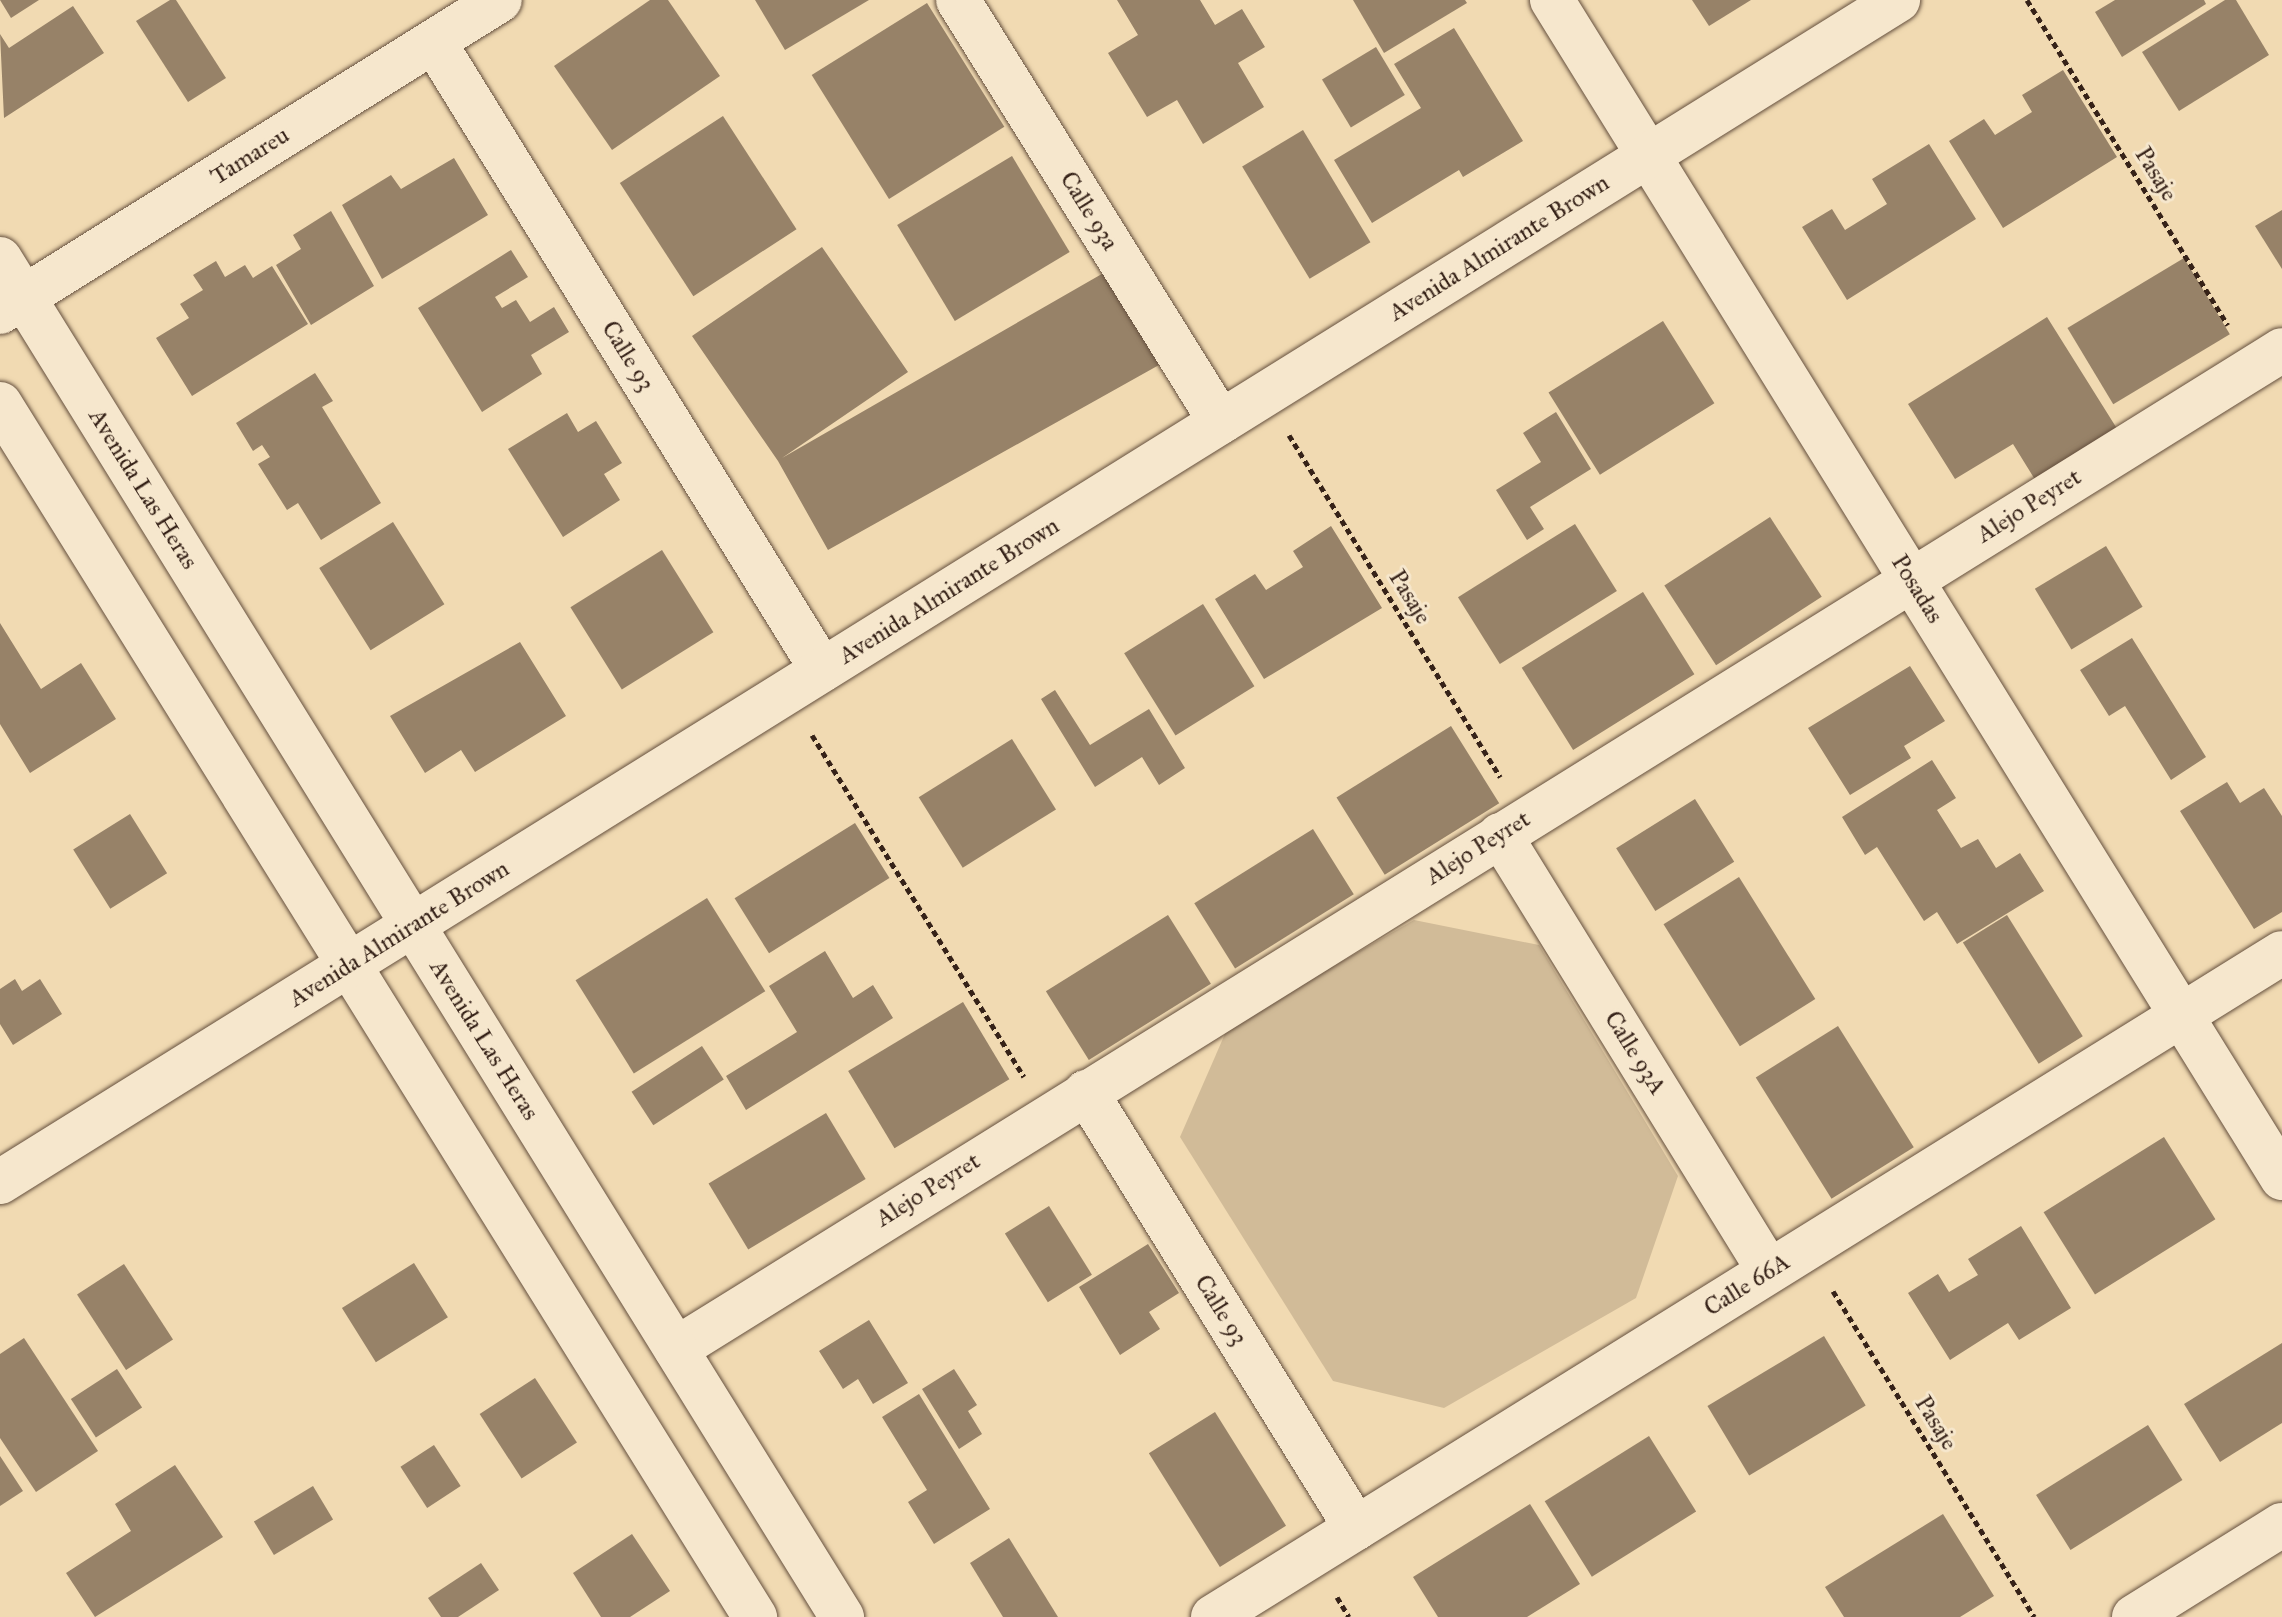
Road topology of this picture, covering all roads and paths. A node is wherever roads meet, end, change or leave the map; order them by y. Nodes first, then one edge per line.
1 (500, 0) edge
2 (958, 0) edge
3 (1552, 0) edge
4 (1898, 0) edge
5 (2027, 0) edge
6 (434, 42) junction
7 (1649, 155) junction
8 (0, 259) edge
9 (12, 304) edge
10 (2268, 358) edge
11 (1264, 395) junction
12 (0, 404) edge
13 (1221, 422) junction
14 (1911, 579) junction
15 (822, 670) junction
16 (786, 693) junction
17 (1513, 827) junction
18 (413, 925) junction
19 (2282, 953) edge
20 (348, 965) junction
21 (2181, 1015) junction
22 (1086, 1092) junction
23 (1048, 1115) junction
24 (2282, 1178) edge
25 (0, 1182) edge
26 (1806, 1248) junction
27 (1769, 1271) junction
28 (676, 1349) junction
29 (2282, 1525) edge
30 (1356, 1528) junction
31 (755, 1617) edge
32 (842, 1617) edge
33 (1213, 1617) edge
34 (2034, 1617) edge
35 (2134, 1617) edge

1 - 6 street, Tamareu
2 - 13 street, Calle 93a
3 - 7 street, Posadas
4 - 7 street, Avenida Almirante Brown
5 - 10 path, Pasaje
6 - 9 street, Tamareu
6 - 15 street, Calle 93
7 - 11 street, Avenida Almirante Brown
7 - 14 street, Posadas
8 - 9 street, Avenida Las Heras
9 - 18 street, Avenida Las Heras
10 - 14 street, Alejo Peyret
11 - 13 street, Avenida Almirante Brown
11 - 17 path, Pasaje
12 - 20 street
13 - 15 street, Avenida Almirante Brown
14 - 17 street, Alejo Peyret
14 - 21 street, Posadas
15 - 16 street, Avenida Almirante Brown
16 - 18 street, Avenida Almirante Brown
16 - 23 path
17 - 22 street, Alejo Peyret
17 - 27 street, Calle 93A
18 - 20 street, Avenida Almirante Brown
18 - 28 street, Avenida Las Heras
19 - 21 street, Calle 66A
20 - 25 street, Avenida Almirante Brown
20 - 31 street
21 - 24 street, Posadas
21 - 26 street, Calle 66A
22 - 23 street, Alejo Peyret
22 - 30 street, Calle 93
23 - 28 street, Alejo Peyret
26 - 27 street, Calle 66A
26 - 34 path, Pasaje
27 - 30 street, Calle 66A
28 - 32 street, Avenida Las Heras
29 - 35 street
30 - 33 street, Calle 66A

